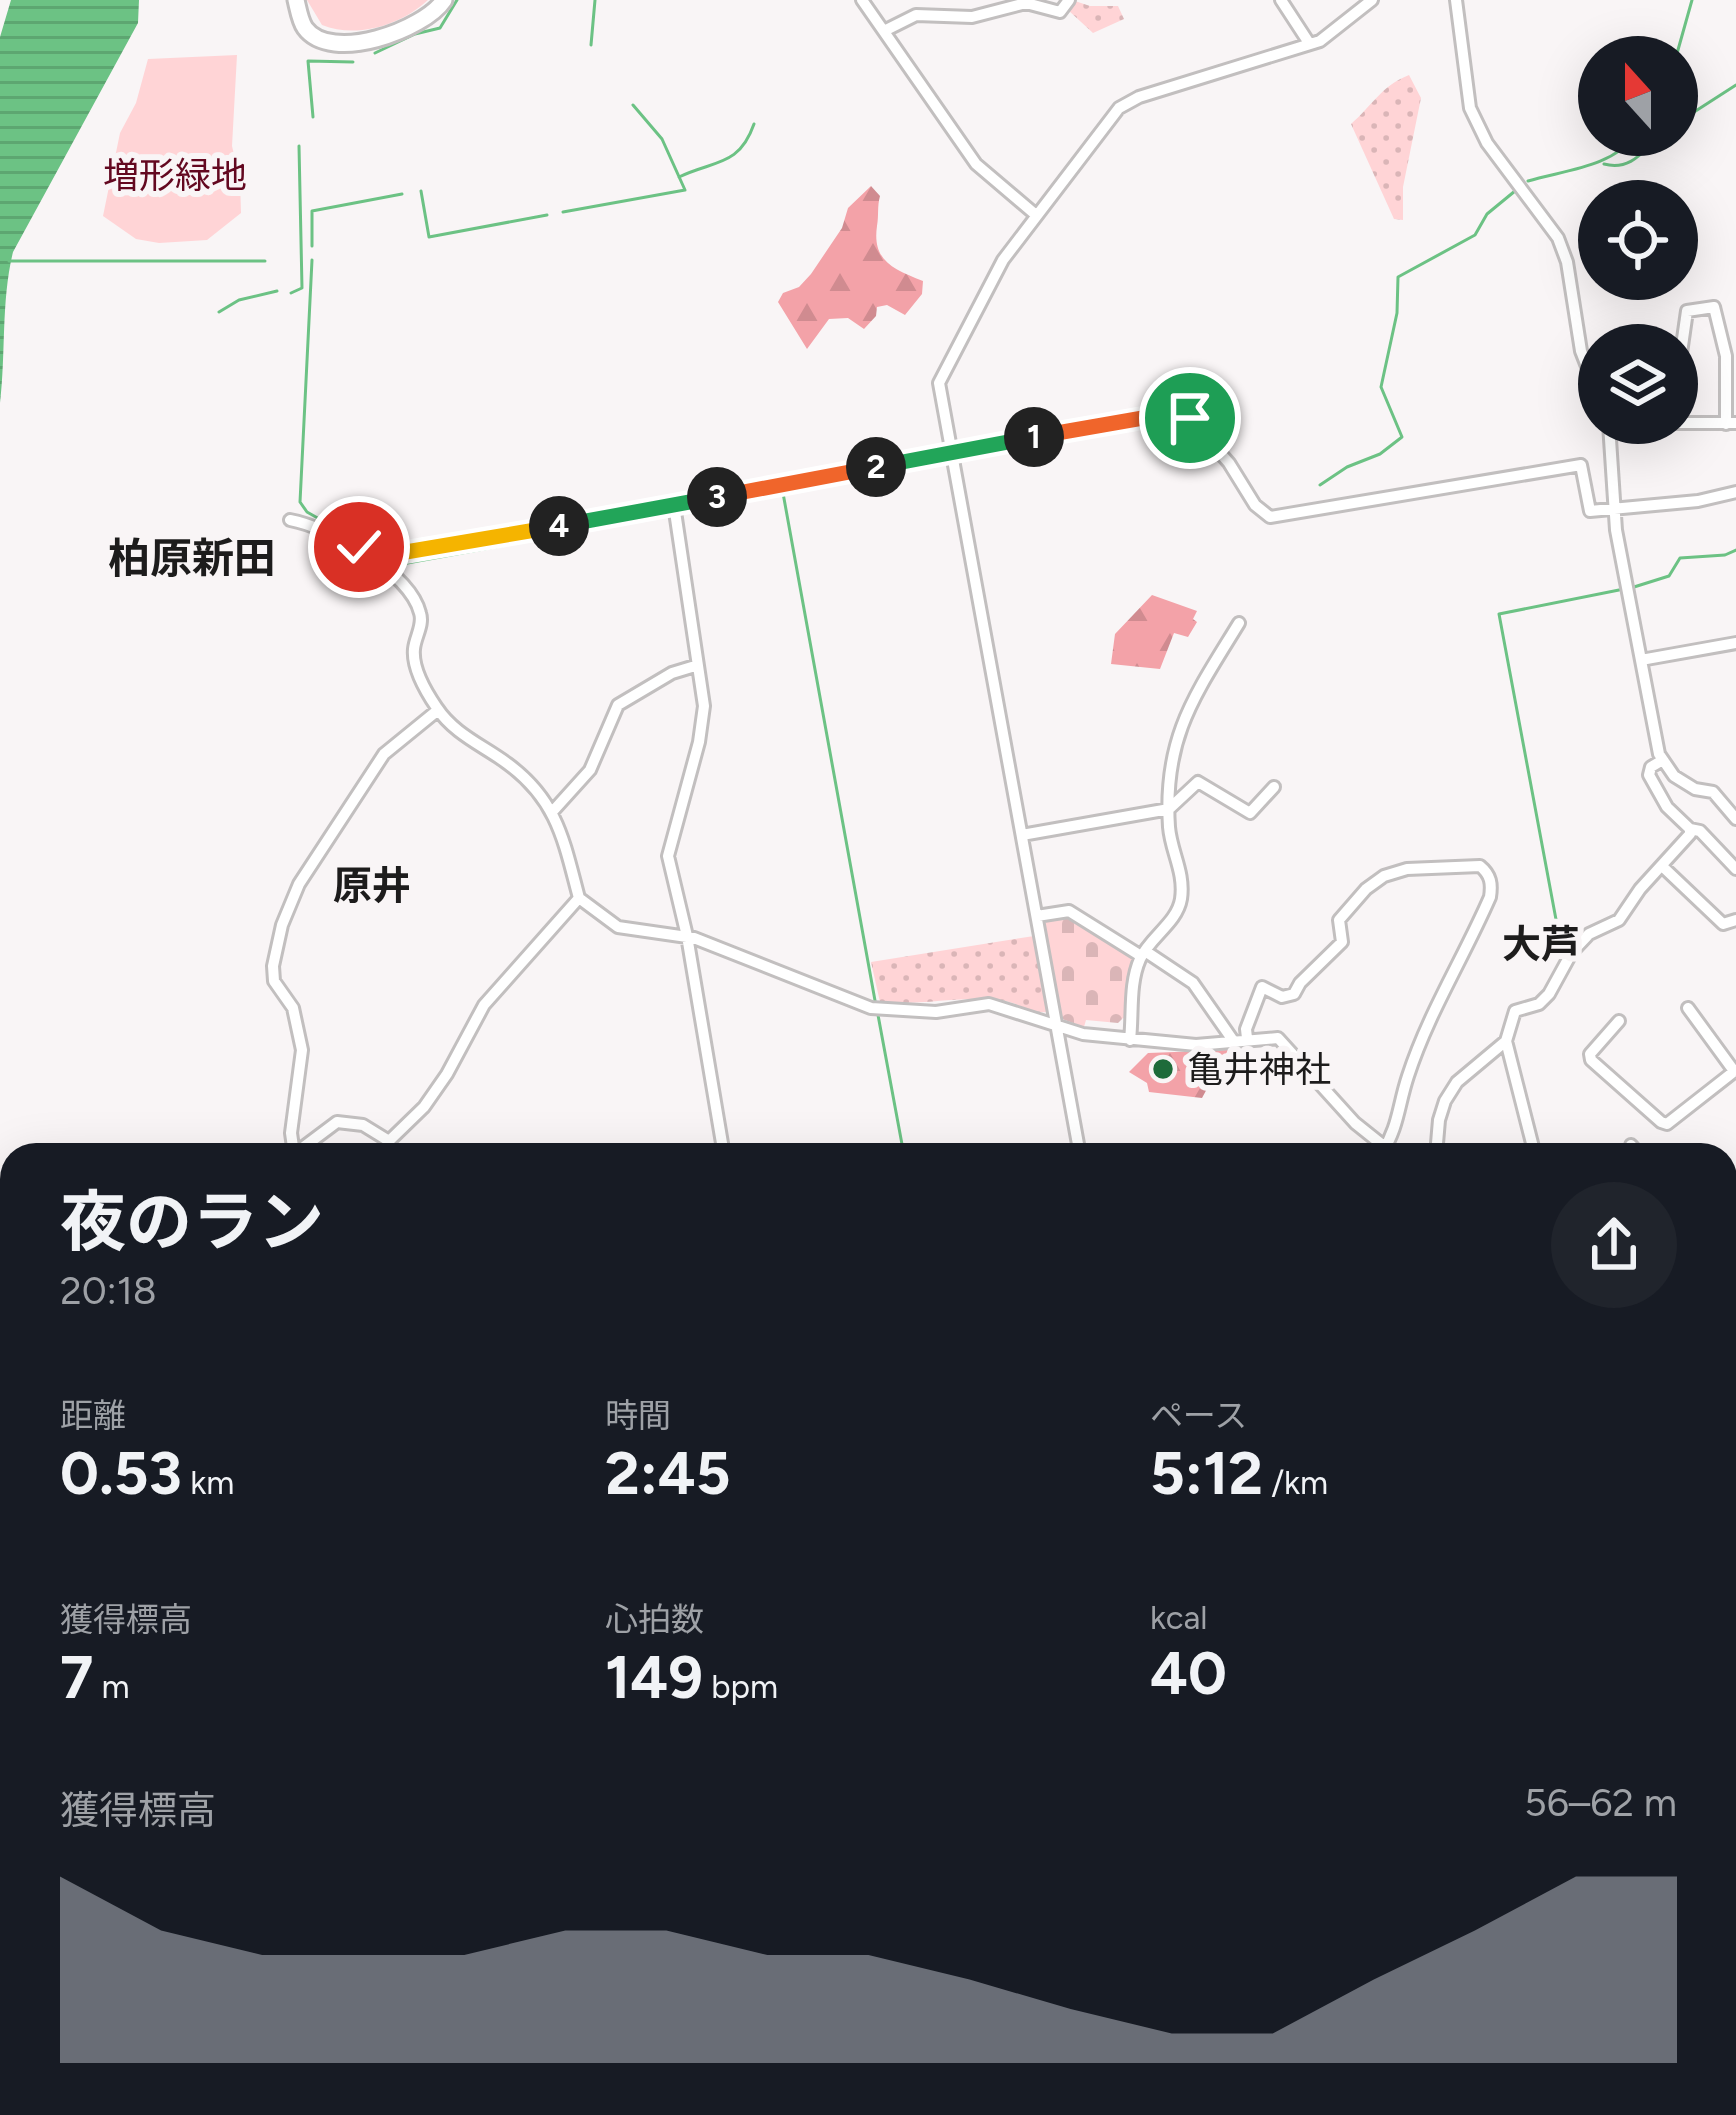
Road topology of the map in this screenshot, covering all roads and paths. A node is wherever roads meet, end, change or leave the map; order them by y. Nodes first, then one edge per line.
1 (296, 0) edge
2 (444, 0) edge
3 (862, 0) edge
4 (1069, 0) edge
5 (1281, 0) edge
6 (1372, 0) edge
7 (1456, 0) edge
8 (884, 31) junction
9 (1309, 43) junction
10 (1036, 215) junction
11 (1685, 324) edge
12 (1578, 332) edge
13 (1698, 423) edge
14 (1731, 423) edge
15 (1610, 444) edge
16 (952, 452) junction
17 (1736, 492) edge
18 (675, 511) junction
19 (1615, 511) junction
20 (290, 520) dead end
21 (377, 562) junction
22 (1239, 623) dead end
23 (1736, 643) edge
24 (1641, 660) junction
25 (695, 666) junction
26 (438, 710) junction
27 (1661, 760) junction
28 (1274, 787) dead end
29 (1169, 809) junction
30 (553, 811) junction
31 (1736, 819) edge
32 (1690, 829) junction
33 (1022, 835) junction
34 (1662, 866) junction
35 (1736, 869) edge
36 (579, 898) junction
37 (1037, 916) junction
38 (1736, 920) edge
39 (687, 936) junction
40 (1143, 953) junction
41 (1688, 1008) dead end
42 (1619, 1021) dead end
43 (1057, 1028) junction
44 (1247, 1038) junction
45 (1232, 1039) junction
46 (1130, 1040) junction
47 (1506, 1040) junction
48 (1735, 1071) edge
49 (389, 1141) joint
50 (292, 1143) edge
51 (310, 1143) edge
52 (722, 1143) edge
53 (1078, 1143) edge
54 (1376, 1143) edge
55 (1391, 1143) edge
56 (1437, 1143) edge
57 (1531, 1143) edge

1 - 2 street
3 - 8 street
4 - 8 street
5 - 9 street
6 - 9 street
7 - 12 street
8 - 10 street
9 - 10 street
10 - 16 street
11 - 14 street
13 - 14 street
15 - 19 street
16 - 18 street
16 - 19 street
16 - 33 street
17 - 19 street
18 - 21 street
18 - 25 street
19 - 24 street
20 - 21 street
21 - 26 street
22 - 29 street
23 - 24 street
24 - 27 street
25 - 30 street
25 - 39 street
26 - 30 street
26 - 50 street
27 - 31 street
27 - 32 street
28 - 29 street
29 - 33 street
29 - 40 street
30 - 36 street
32 - 34 street
32 - 35 street
33 - 37 street
34 - 38 street
34 - 47 street
36 - 39 street
36 - 49 street
37 - 40 street
37 - 43 street
39 - 43 street
39 - 52 street
40 - 45 street
40 - 46 street
41 - 48 street
42 - 48 street
43 - 46 street
43 - 53 street
44 - 45 street
44 - 54 street
44 - 55 street
45 - 46 street
47 - 56 street
47 - 57 street
49 - 51 street

